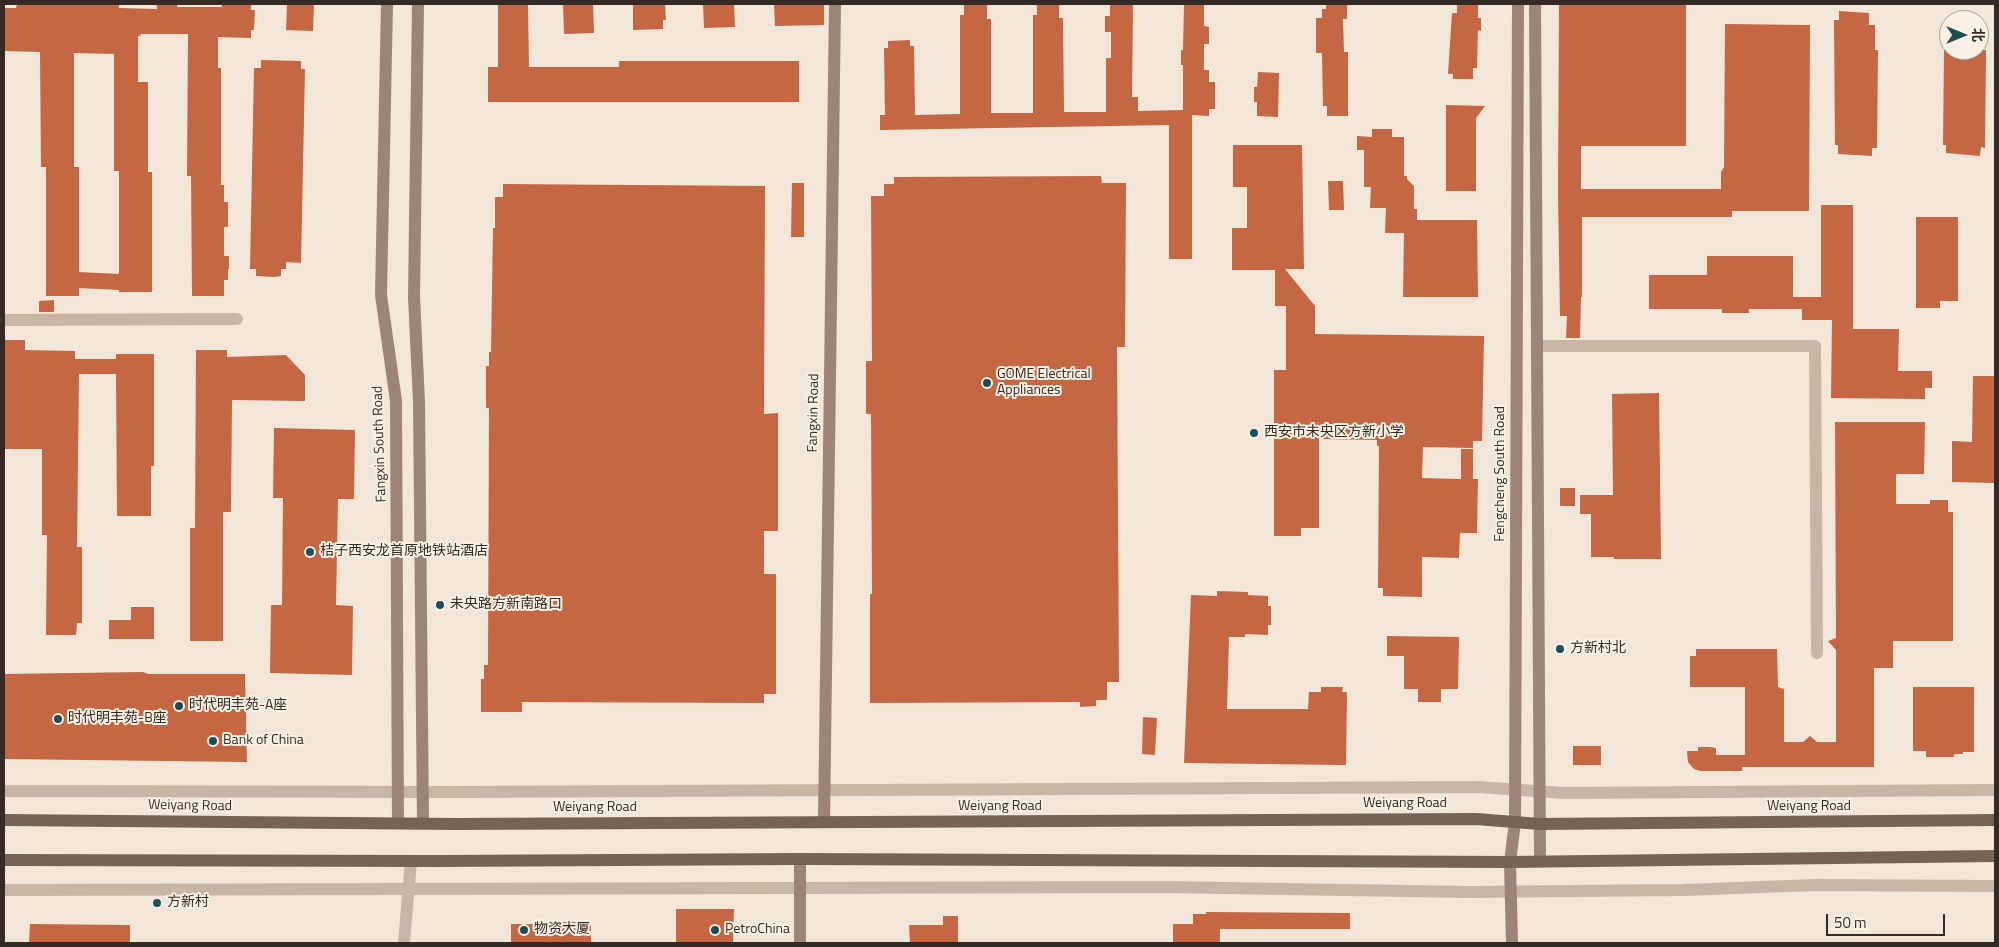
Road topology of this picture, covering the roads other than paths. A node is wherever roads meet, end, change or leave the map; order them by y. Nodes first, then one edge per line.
1 (387, 4) edge
2 (418, 4) edge
3 (834, 4) edge
4 (1518, 4) edge
5 (1535, 4) edge
6 (237, 319) dead end
7 (4, 320) edge
8 (1537, 346) junction
9 (1816, 653) dead end
10 (824, 790) junction
11 (1515, 790) junction
12 (1995, 790) edge
13 (4, 791) edge
14 (398, 792) junction
15 (422, 792) junction
16 (1540, 792) junction
17 (4, 820) edge
18 (1995, 820) edge
19 (824, 822) junction
20 (1515, 822) junction
21 (398, 824) junction
22 (423, 824) junction
23 (1540, 824) junction
24 (1995, 856) edge
25 (800, 859) junction
26 (4, 860) edge
27 (411, 860) junction
28 (1540, 861) junction
29 (1510, 862) junction
30 (1995, 886) edge
31 (408, 888) junction
32 (800, 888) junction
33 (4, 890) edge
34 (1511, 892) junction
35 (404, 943) edge
36 (800, 943) edge
37 (1512, 943) edge

1 - 14 street, Fangxin South Road
2 - 15 street
3 - 10 street, Fangxin Road
4 - 11 street, Fengcheng South Road
5 - 8 street
6 - 7 street
8 - 9 street
8 - 16 street
10 - 11 street
10 - 15 street
10 - 19 street, Fangxin Road
11 - 16 street
11 - 20 street, Fengcheng South Road
12 - 16 street
13 - 14 street
14 - 15 street
14 - 21 street, Fangxin South Road
15 - 22 street
16 - 23 street
17 - 21 main road, Weiyang Road
18 - 23 main road, Weiyang Road
19 - 20 main road, Weiyang Road
19 - 22 main road, Weiyang Road
20 - 23 main road, Weiyang Road
20 - 29 street, Fengcheng South Road
21 - 22 main road, Weiyang Road
23 - 28 street
24 - 28 main road
25 - 27 main road
25 - 29 main road
25 - 32 street
26 - 27 main road
27 - 31 street
28 - 29 main road
29 - 34 street, Fengcheng South Road
30 - 34 street
31 - 32 street
31 - 33 street
31 - 35 street
32 - 34 street
32 - 36 street
34 - 37 street, Fengcheng South Road

